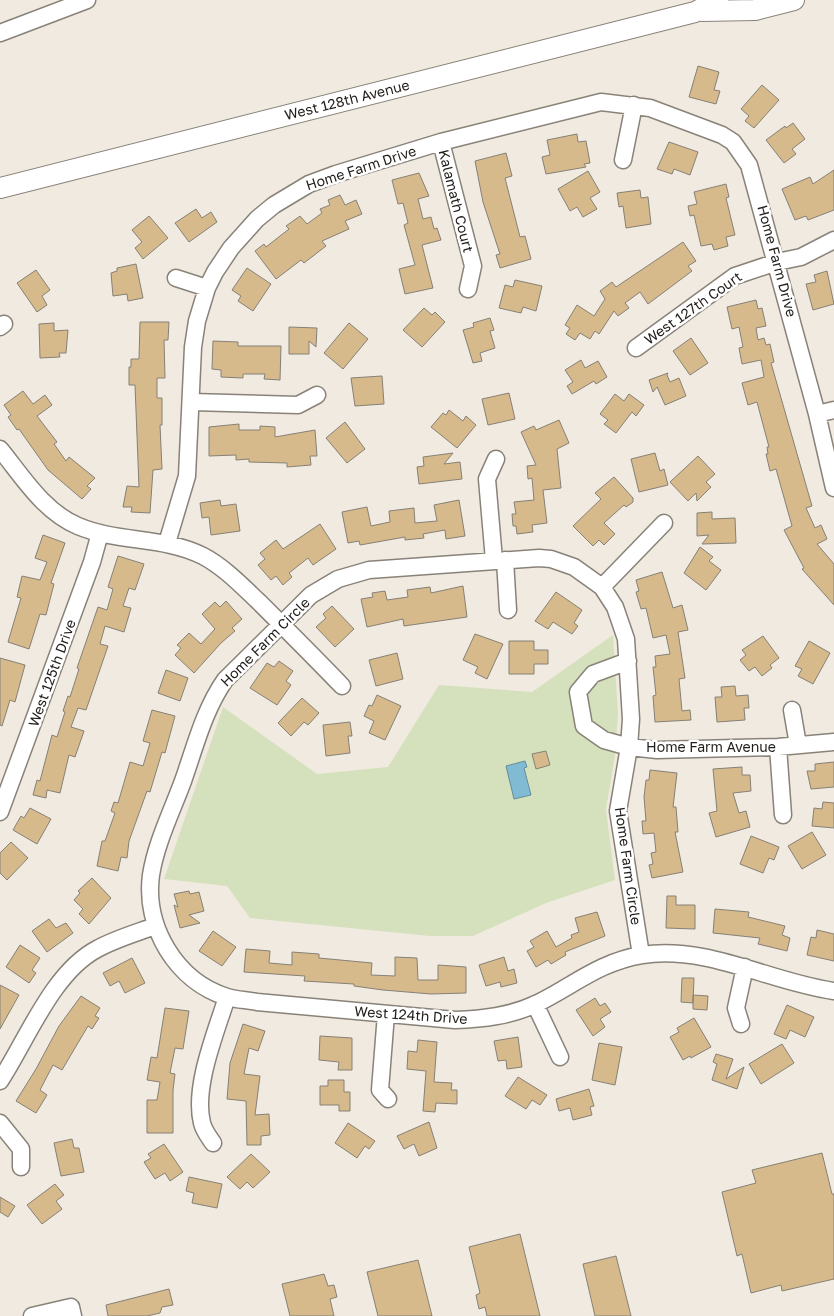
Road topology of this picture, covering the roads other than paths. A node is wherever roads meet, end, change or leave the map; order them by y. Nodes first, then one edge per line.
1 (87, 0) edge
2 (718, 0) edge
3 (794, 0) edge
4 (695, 12) junction
5 (0, 33) edge
6 (634, 104) junction
7 (441, 142) junction
8 (623, 160) dead end
9 (0, 188) edge
10 (834, 240) edge
11 (777, 262) junction
12 (176, 278) dead end
13 (207, 288) junction
14 (468, 289) dead end
15 (636, 348) dead end
16 (317, 394) dead end
17 (191, 402) junction
18 (834, 410) edge
19 (817, 414) junction
20 (0, 449) edge
21 (496, 459) dead end
22 (834, 488) edge
23 (664, 523) dead end
24 (100, 533) junction
25 (167, 543) junction
26 (500, 560) junction
27 (602, 586) junction
28 (508, 610) dead end
29 (281, 624) junction
30 (628, 661) junction
31 (342, 686) dead end
32 (792, 710) dead end
33 (834, 742) edge
34 (798, 745) junction
35 (629, 746) junction
36 (778, 747) junction
37 (0, 812) edge
38 (783, 815) dead end
39 (155, 926) junction
40 (641, 955) junction
41 (745, 967) junction
42 (834, 991) edge
43 (227, 997) junction
44 (535, 1004) junction
45 (386, 1014) junction
46 (741, 1024) dead end
47 (560, 1057) dead end
48 (0, 1082) edge
49 (388, 1099) dead end
50 (0, 1123) edge
51 (213, 1143) dead end
52 (20, 1167) dead end
53 (32, 1316) edge
54 (73, 1316) edge

1 - 5 street
2 - 4 main road, West 128th Avenue
3 - 4 main road, West 128th Avenue
4 - 9 main road, West 128th Avenue
6 - 7 street, Home Farm Drive
6 - 8 street
6 - 11 street, Home Farm Drive
7 - 13 street, Home Farm Drive
7 - 14 street, Kalamath Court
10 - 11 street, West 127th Court
11 - 15 street, West 127th Court
11 - 19 street, Home Farm Drive
12 - 13 street
13 - 17 street, Home Farm Drive
16 - 17 street
17 - 25 street, Home Farm Drive
18 - 19 street
19 - 22 street, Home Farm Drive
20 - 24 street
21 - 26 street
23 - 27 street
24 - 25 street
24 - 37 street, West 125th Drive
25 - 29 street
26 - 27 street, Home Farm Avenue
26 - 28 street
26 - 29 street, Home Farm Circle
27 - 30 street, Home Farm Avenue
29 - 31 street
29 - 39 street, Home Farm Circle
30 - 35 street, Home Farm Avenue
30 - 35 street
32 - 34 street
33 - 34 street, Home Farm Avenue
34 - 36 street, Home Farm Avenue
35 - 36 street, Home Farm Avenue
35 - 40 street, Home Farm Circle
36 - 38 street
39 - 43 street, West 124th Drive
39 - 48 street
40 - 41 street, West 124th Drive
40 - 44 street, West 124th Drive
41 - 42 street
41 - 46 street
43 - 45 street, West 124th Drive
43 - 51 street
44 - 45 street, West 124th Drive
44 - 47 street
45 - 49 street
50 - 52 street
53 - 54 street

